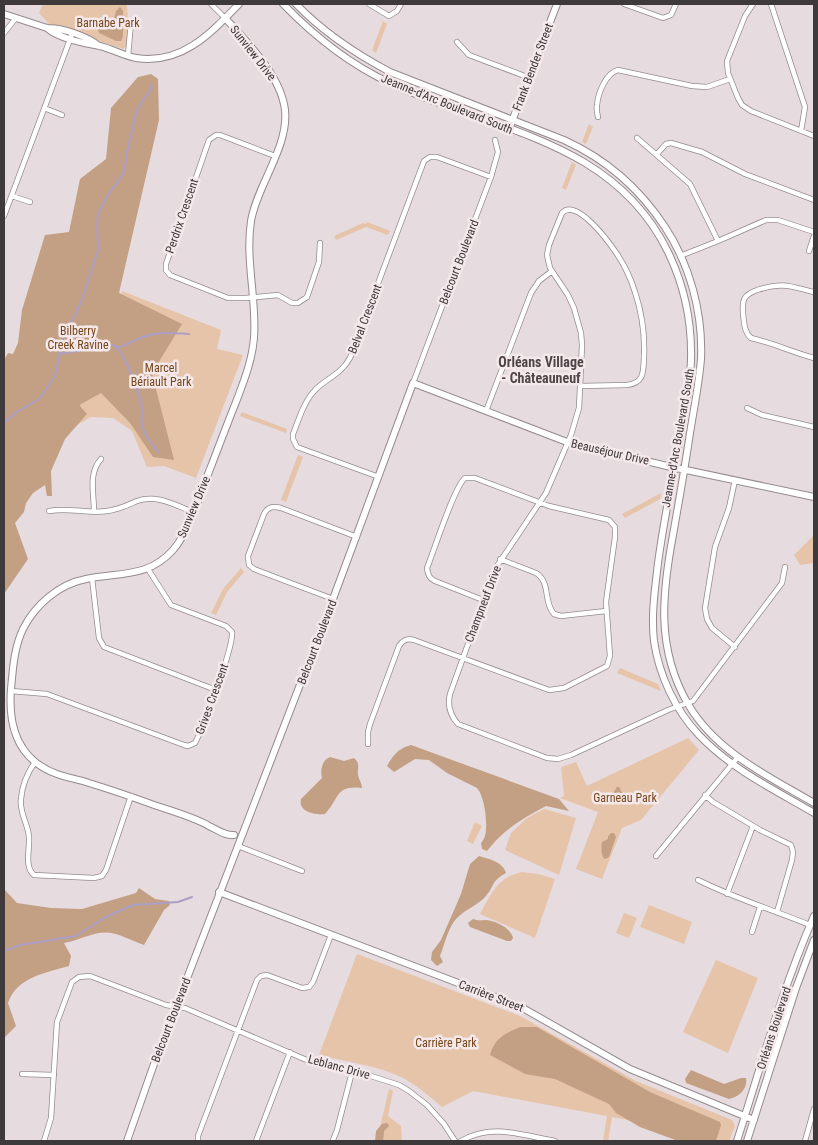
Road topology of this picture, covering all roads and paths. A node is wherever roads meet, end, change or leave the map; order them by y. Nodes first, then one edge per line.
1 (212, 4) edge
2 (239, 4) edge
3 (283, 4) edge
4 (296, 4) edge
5 (369, 4) edge
6 (401, 4) edge
7 (557, 4) edge
8 (624, 4) edge
9 (676, 4) edge
10 (753, 4) edge
11 (771, 4) edge
12 (4, 14) edge
13 (16, 18) junction
14 (225, 18) junction
15 (131, 22) dead end
16 (4, 30) edge
17 (72, 36) junction
18 (458, 42) dead end
19 (128, 56) junction
20 (530, 78) junction
21 (730, 79) junction
22 (44, 108) junction
23 (62, 115) dead end
24 (598, 117) dead end
25 (513, 120) junction
26 (509, 129) junction
27 (801, 131) junction
28 (814, 136) edge
29 (637, 138) dead end
30 (495, 140) dead end
31 (656, 154) junction
32 (275, 156) junction
33 (491, 177) junction
34 (12, 196) junction
35 (814, 200) edge
36 (30, 202) dead end
37 (4, 216) edge
38 (814, 232) edge
39 (814, 236) edge
40 (718, 241) junction
41 (320, 243) dead end
42 (809, 251) dead end
43 (680, 256) junction
44 (552, 271) junction
45 (814, 292) edge
46 (253, 297) junction
47 (814, 358) edge
48 (413, 383) junction
49 (581, 386) junction
50 (747, 408) dead end
51 (486, 411) junction
52 (814, 427) edge
53 (567, 442) junction
54 (101, 459) dead end
55 (674, 467) junction
56 (684, 469) junction
57 (379, 477) junction
58 (735, 480) junction
59 (814, 497) edge
60 (540, 503) junction
61 (94, 511) junction
62 (49, 512) dead end
63 (193, 512) junction
64 (356, 537) junction
65 (500, 559) junction
66 (785, 567) dead end
67 (148, 568) junction
68 (92, 578) junction
69 (333, 599) junction
70 (483, 600) junction
71 (606, 611) junction
72 (735, 647) junction
73 (463, 658) junction
74 (216, 690) junction
75 (11, 691) junction
76 (687, 703) junction
77 (678, 707) junction
78 (368, 744) dead end
79 (738, 757) junction
80 (35, 762) junction
81 (732, 764) junction
82 (705, 795) junction
83 (131, 796) junction
84 (814, 803) edge
85 (814, 813) edge
86 (752, 826) junction
87 (237, 837) junction
88 (238, 846) junction
89 (656, 856) dead end
90 (302, 870) dead end
91 (698, 880) dead end
92 (219, 892) junction
93 (727, 894) junction
94 (760, 907) junction
95 (778, 912) junction
96 (814, 916) edge
97 (810, 925) junction
98 (752, 932) dead end
99 (331, 935) junction
100 (814, 940) edge
101 (177, 1007) junction
102 (238, 1030) junction
103 (290, 1052) junction
104 (352, 1072) junction
105 (22, 1074) dead end
106 (54, 1075) junction
107 (814, 1109) edge
108 (745, 1116) junction
109 (754, 1120) junction
110 (333, 1140) edge
111 (44, 1141) edge
112 (128, 1141) edge
113 (198, 1141) edge
114 (256, 1141) edge
115 (455, 1141) edge
116 (461, 1141) edge
117 (555, 1141) edge
118 (737, 1141) edge
119 (747, 1141) edge
120 (805, 1141) edge

1 - 14 street
2 - 14 street
3 - 26 street, Jeanne-d'Arc Boulevard South
4 - 25 street, Jeanne-d'Arc Boulevard South
5 - 6 street
7 - 20 street, Frank Bender Street
8 - 9 street
10 - 21 street
11 - 27 street
12 - 13 street
13 - 16 street
13 - 17 street
14 - 19 street
14 - 32 street, Sunview Drive
15 - 19 street
17 - 19 street
17 - 22 street
18 - 20 street
20 - 25 street, Frank Bender Street
21 - 24 street
21 - 27 street
22 - 23 street
22 - 34 street
25 - 26 street, Frank Bender Street
25 - 43 street, Jeanne-d'Arc Boulevard South
26 - 55 street, Jeanne-d'Arc Boulevard South
27 - 28 street
29 - 31 street
30 - 33 street, Belcourt Boulevard
31 - 35 street
31 - 40 street
32 - 46 street, Sunview Drive
32 - 46 street, Perdrix Crescent
33 - 48 street, Belcourt Boulevard
33 - 57 street, Belval Crescent
34 - 36 street
34 - 37 street
38 - 40 street
39 - 42 street
40 - 43 street
41 - 46 street
43 - 56 street, Jeanne-d'Arc Boulevard South
44 - 49 street, Champneuf Drive
44 - 49 street, Champneuf Drive
44 - 51 street
45 - 47 street
46 - 63 street, Sunview Drive
48 - 51 street, Beauséjour Drive
48 - 57 street, Belcourt Boulevard
49 - 53 street, Champneuf Drive
50 - 52 street
51 - 53 street, Beauséjour Drive
53 - 55 street, Beauséjour Drive
53 - 60 street, Champneuf Drive
54 - 61 street
55 - 56 street, Beauséjour Drive
55 - 77 street, Jeanne-d'Arc Boulevard South
56 - 58 street, Beauséjour Drive
56 - 76 street, Jeanne-d'Arc Boulevard South
57 - 64 street, Belcourt Boulevard
58 - 59 street, Beauséjour Drive
58 - 72 street
60 - 65 street, Champneuf Drive
60 - 70 street
60 - 71 street
61 - 62 street
61 - 63 street
63 - 67 street, Sunview Drive
64 - 69 street, Belcourt Boulevard
64 - 69 street
65 - 70 street, Champneuf Drive
65 - 71 street
66 - 72 street, Champneuf Drive
67 - 68 street, Sunview Drive
67 - 74 street, Grives Crescent
68 - 74 street
68 - 75 street, Sunview Drive
69 - 87 street, Belcourt Boulevard
70 - 73 street, Champneuf Drive
71 - 73 street
72 - 76 street, Champneuf Drive
73 - 77 street, Champneuf Drive
73 - 78 street
74 - 75 street, Grives Crescent
75 - 80 street, Sunview Drive
76 - 77 street, Champneuf Drive
76 - 79 street, Jeanne-d'Arc Boulevard South
77 - 81 street, Jeanne-d'Arc Boulevard South
79 - 81 street
79 - 84 street, Jeanne-d'Arc Boulevard South
80 - 83 street, Sunview Drive
80 - 83 street
81 - 82 street
81 - 85 street, Jeanne-d'Arc Boulevard South
82 - 86 street
82 - 89 street
83 - 87 street, Sunview Drive
86 - 93 street
86 - 95 street
87 - 88 street, Belcourt Boulevard
88 - 90 street
88 - 92 street, Belcourt Boulevard
91 - 93 street
92 - 99 street, Carrière Street
92 - 101 street, Belcourt Boulevard
93 - 94 street
94 - 95 street
94 - 98 street
95 - 97 street
96 - 97 street, Orléans Boulevard
97 - 108 street, Orléans Boulevard
99 - 102 street
99 - 108 street, Carrière Street
100 - 109 street, Orléans Boulevard
101 - 102 street, Leblanc Drive
101 - 106 street, Leblanc Drive
101 - 112 street, Belcourt Boulevard
102 - 103 street, Leblanc Drive
102 - 113 street
103 - 104 street, Leblanc Drive
103 - 114 street
104 - 110 street
104 - 115 street, Leblanc Drive
105 - 106 street
106 - 111 street, Leblanc Drive
107 - 120 street
108 - 109 street, Carrière Street
108 - 118 street, Orléans Boulevard
109 - 119 street, Orléans Boulevard
116 - 117 street

